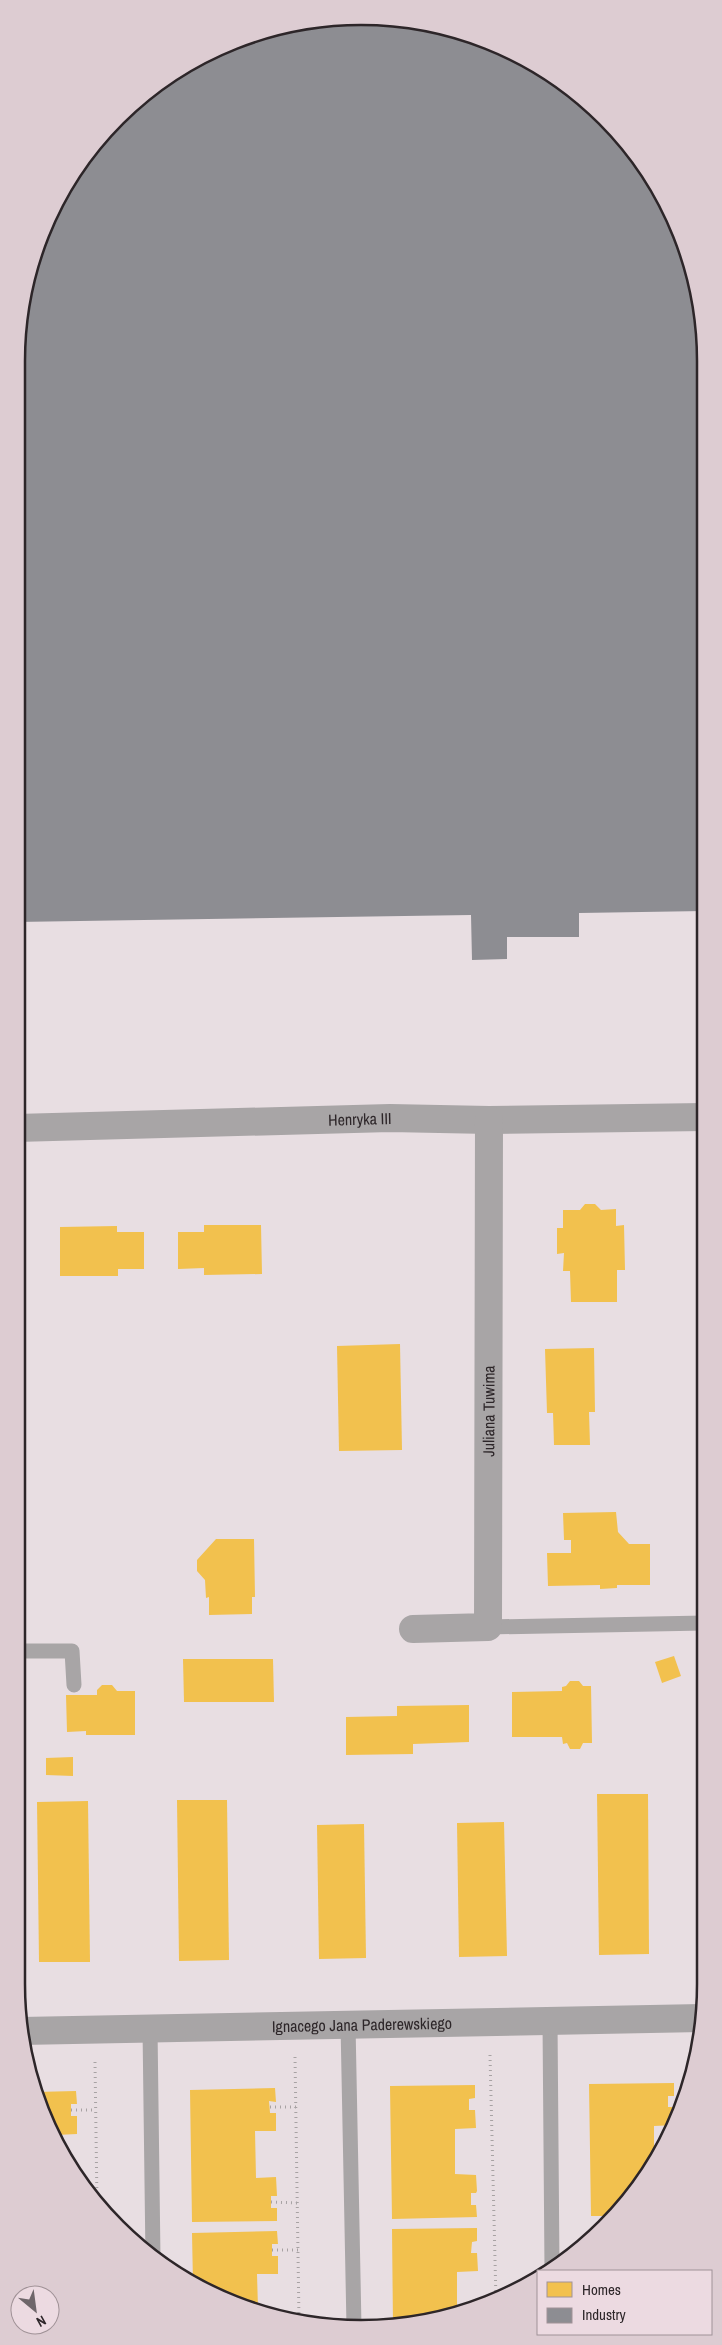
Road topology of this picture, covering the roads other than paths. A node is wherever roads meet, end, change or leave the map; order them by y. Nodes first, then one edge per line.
1 (697, 1117) edge
2 (489, 1120) junction
3 (25, 1128) edge
4 (697, 1623) edge
5 (488, 1627) junction
6 (413, 1629) dead end
7 (25, 1651) edge
8 (74, 1685) dead end
9 (695, 2018) edge
10 (550, 2021) junction
11 (348, 2024) junction
12 (150, 2028) junction
13 (28, 2031) edge
14 (153, 2248) edge
15 (552, 2260) edge
16 (354, 2320) edge

1 - 2 street, Henryka III
2 - 3 street, Henryka III
2 - 5 street, Juliana Tuwima
4 - 5 lane
5 - 6 street
7 - 8 lane
9 - 10 street, Ignacego Jana Paderewskiego
10 - 11 street, Ignacego Jana Paderewskiego
10 - 15 lane
11 - 12 street, Ignacego Jana Paderewskiego
11 - 16 lane
12 - 13 street, Ignacego Jana Paderewskiego
12 - 14 lane

